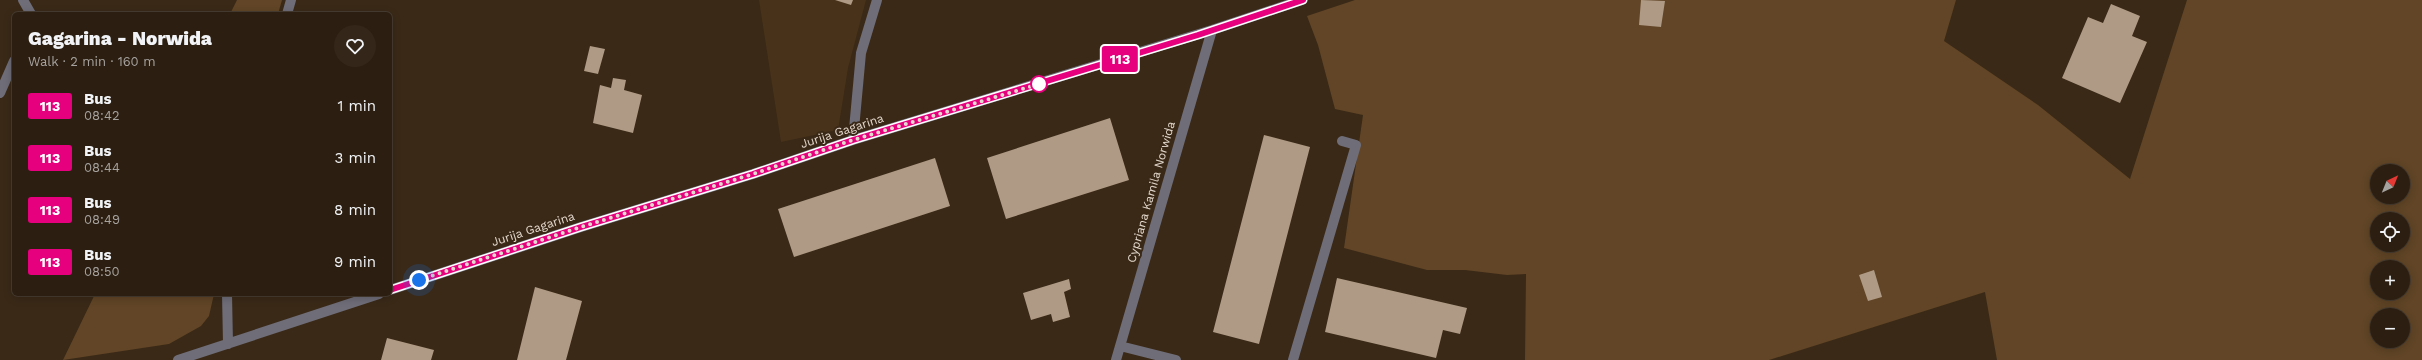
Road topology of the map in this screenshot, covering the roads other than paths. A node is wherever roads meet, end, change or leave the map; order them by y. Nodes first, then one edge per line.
1 (23, 0) edge
2 (290, 0) edge
3 (877, 0) edge
4 (1302, 0) edge
5 (29, 12) edge
6 (287, 12) edge
7 (1212, 30) junction
8 (12, 66) edge
9 (0, 93) edge
10 (853, 140) junction
11 (1342, 141) dead end
12 (392, 289) edge
13 (227, 296) edge
14 (373, 296) edge
15 (228, 344) junction
16 (1120, 346) junction
17 (178, 360) edge
18 (1116, 360) edge
19 (1176, 360) edge
20 (1293, 360) edge

1 - 5 street
2 - 6 street
3 - 10 street
4 - 7 street, Jurija Gagarina
7 - 10 street, Jurija Gagarina
7 - 16 street, Cypriana Kamila Norwida
8 - 9 street
10 - 12 street, Jurija Gagarina
11 - 20 street
13 - 15 street
14 - 15 street
15 - 17 street
16 - 18 street, Cypriana Kamila Norwida
16 - 19 street

